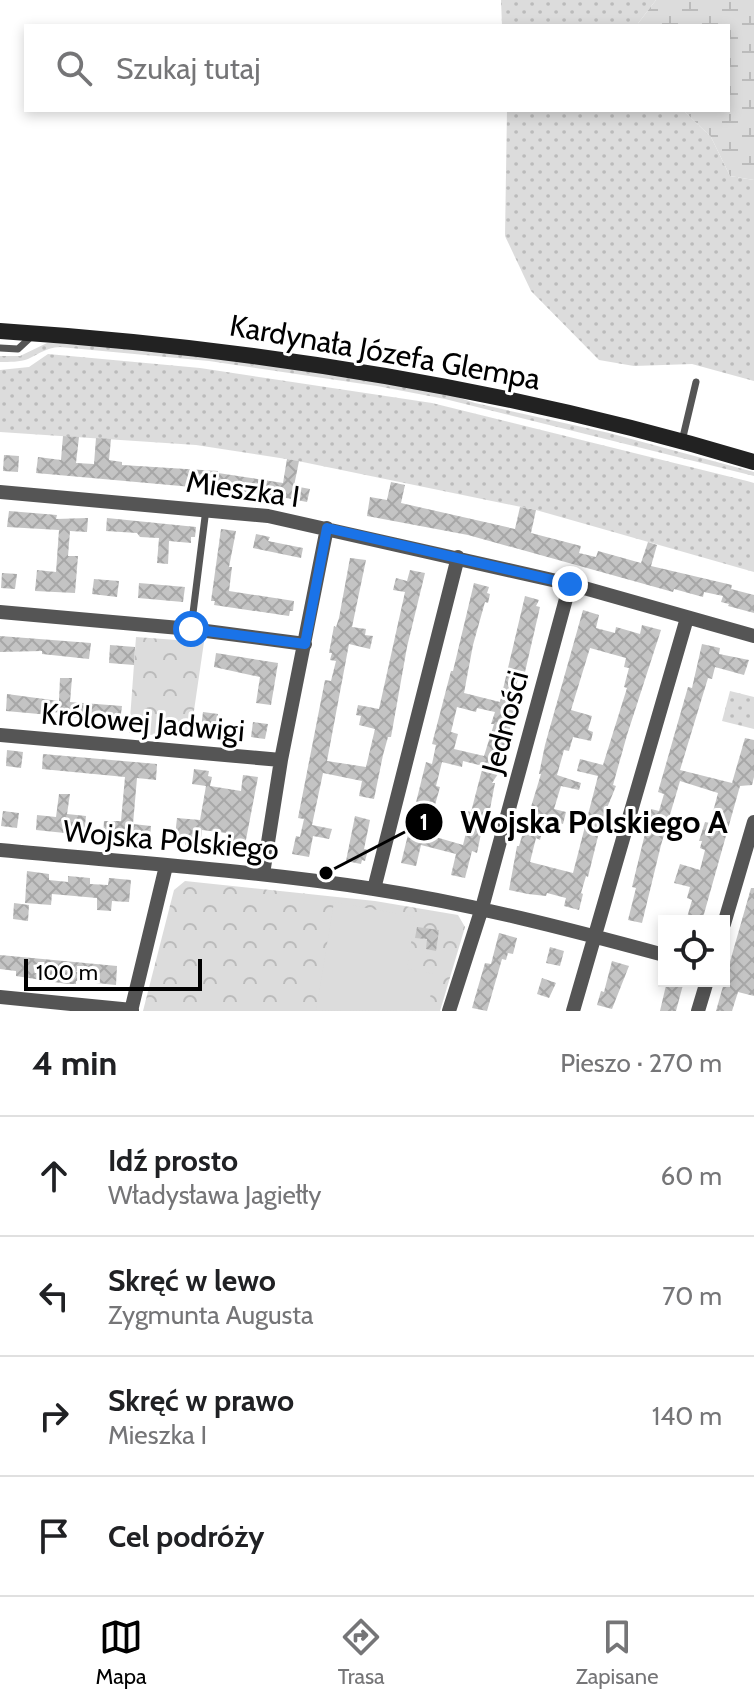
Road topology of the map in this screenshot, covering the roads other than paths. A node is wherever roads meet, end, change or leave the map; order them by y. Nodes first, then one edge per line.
1 (0, 331) edge
2 (35, 333) junction
3 (0, 348) edge
4 (696, 382) dead end
5 (682, 441) junction
6 (754, 462) edge
7 (0, 492) edge
8 (206, 509) junction
9 (327, 528) junction
10 (458, 557) junction
11 (570, 584) junction
12 (0, 612) edge
13 (687, 618) junction
14 (191, 629) junction
15 (754, 636) edge
16 (305, 644) junction
17 (0, 735) edge
18 (281, 760) junction
19 (754, 822) edge
20 (0, 850) edge
21 (166, 866) junction
22 (263, 874) junction
23 (374, 889) junction
24 (482, 908) junction
25 (727, 915) edge
26 (594, 936) junction
27 (658, 953) edge
28 (705, 987) edge
29 (0, 997) edge
30 (131, 1010) edge
31 (449, 1011) edge
32 (573, 1011) edge
33 (698, 1011) edge

1 - 2 main road, Kardynała Józefa Glempa
2 - 3 lane
2 - 5 main road, Kardynała Józefa Glempa
4 - 5 lane
5 - 6 main road, Kardynała Józefa Glempa
7 - 8 street, Mieszka I
8 - 9 street, Mieszka I
8 - 14 lane
9 - 10 street, Mieszka I
9 - 16 street
10 - 11 street, Mieszka I
10 - 23 street
11 - 13 street, Mieszka I
11 - 24 street, Jedności
12 - 14 street
13 - 15 street, Mieszka I
13 - 26 street
14 - 16 street
16 - 18 street
17 - 18 street, Królowej Jadwigi
18 - 22 street
19 - 25 street
20 - 21 street, Wojska Polskiego
21 - 22 street, Wojska Polskiego
21 - 30 street
22 - 23 street, Wojska Polskiego
23 - 24 street, Wojska Polskiego
24 - 26 street, Wojska Polskiego
24 - 31 street, Jedności
26 - 27 street, Wojska Polskiego
26 - 32 street
28 - 33 street
29 - 30 street

